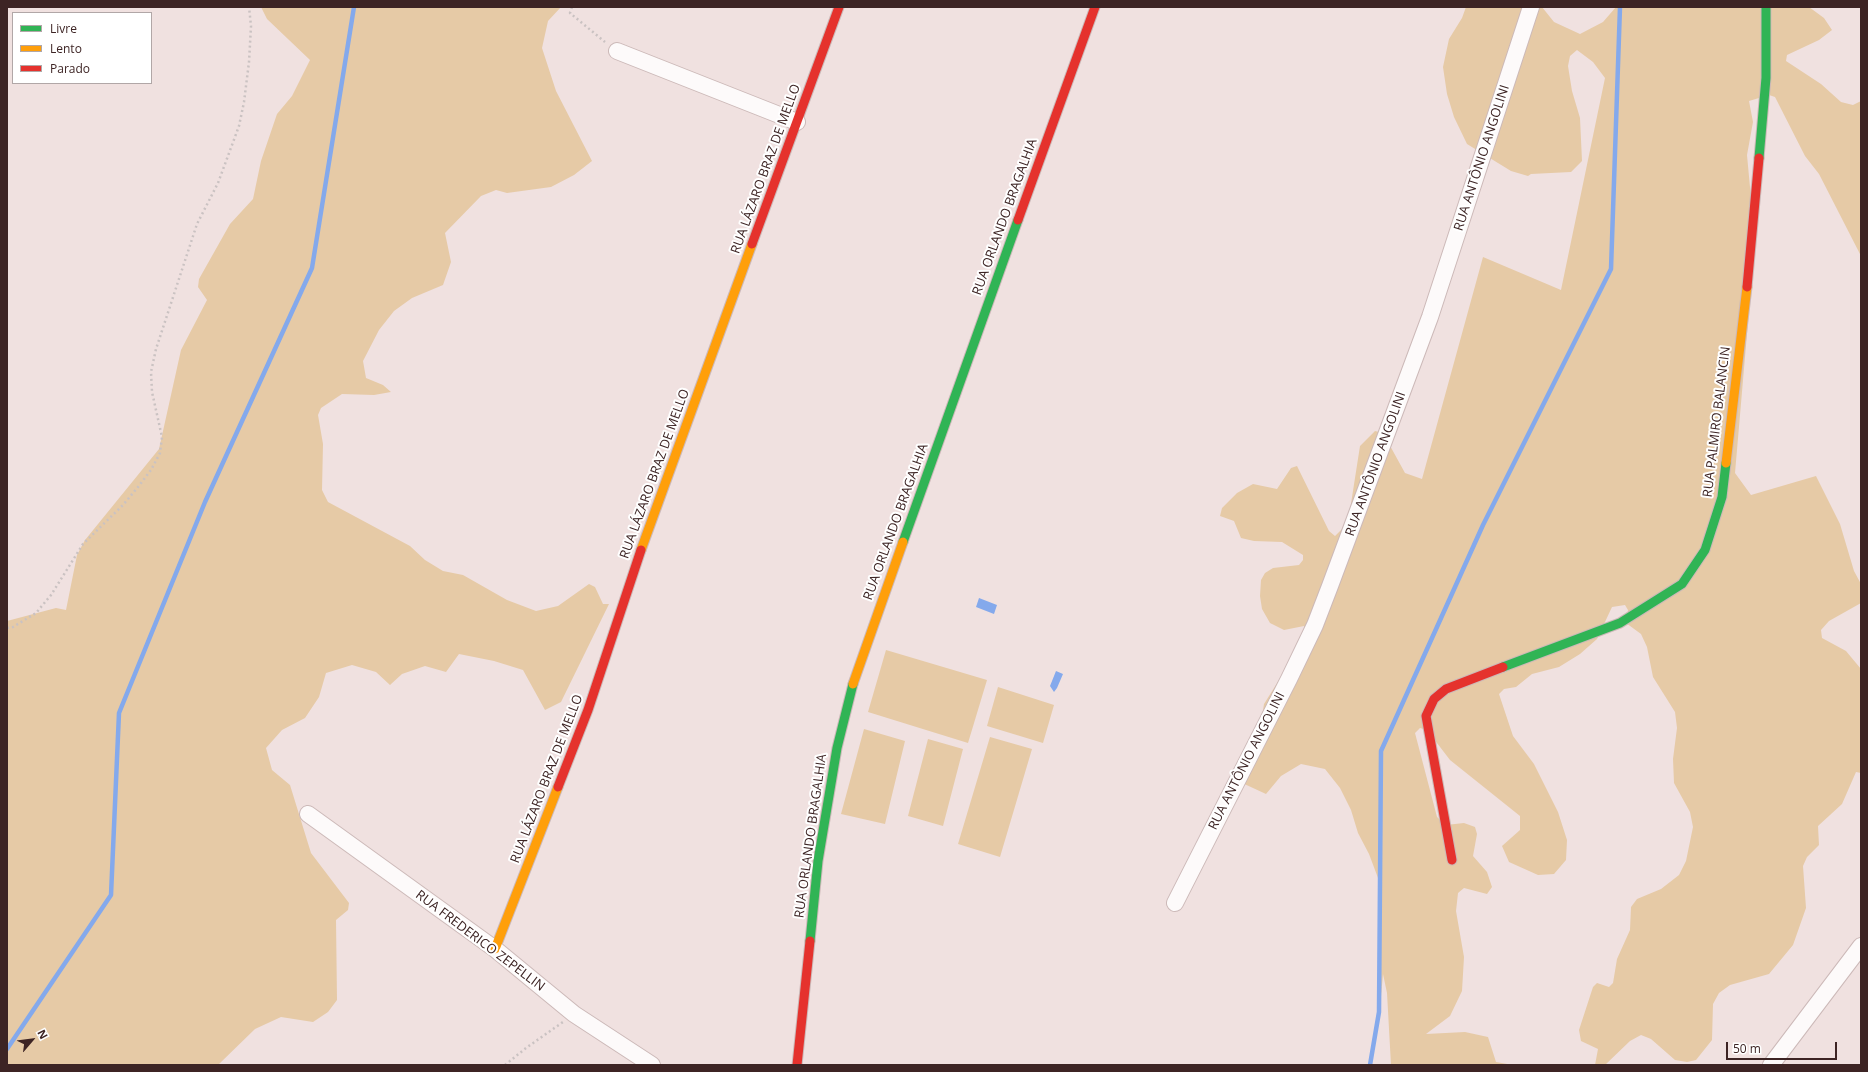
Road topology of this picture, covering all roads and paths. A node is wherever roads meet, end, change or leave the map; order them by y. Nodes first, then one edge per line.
1 (249, 7) edge
2 (572, 7) edge
3 (839, 7) edge
4 (1095, 7) edge
5 (1531, 7) edge
6 (1766, 7) edge
7 (617, 51) joint
8 (797, 122) junction
9 (7, 628) edge
10 (308, 814) dead end
11 (1452, 860) dead end
12 (1175, 903) dead end
13 (1861, 946) edge
14 (495, 949) junction
15 (574, 1014) junction
16 (506, 1065) edge
17 (652, 1065) edge
18 (797, 1065) edge
19 (1771, 1065) edge

1 - 9 path
2 - 7 path
3 - 8 street, RUA LÁZARO BRAZ DE MELLO
4 - 18 street, RUA ORLANDO BRAGALHIA
5 - 12 street, RUA ANTÔNIO ANGOLINI
6 - 11 street, RUA PALMIRO BALANCIN
7 - 8 street
8 - 14 street, RUA LÁZARO BRAZ DE MELLO
10 - 14 street, RUA FREDERICO ZEPELLIN
13 - 19 street
14 - 15 street, RUA FREDERICO ZEPELLIN
15 - 16 path
15 - 17 street, RUA FREDERICO ZEPELLIN

